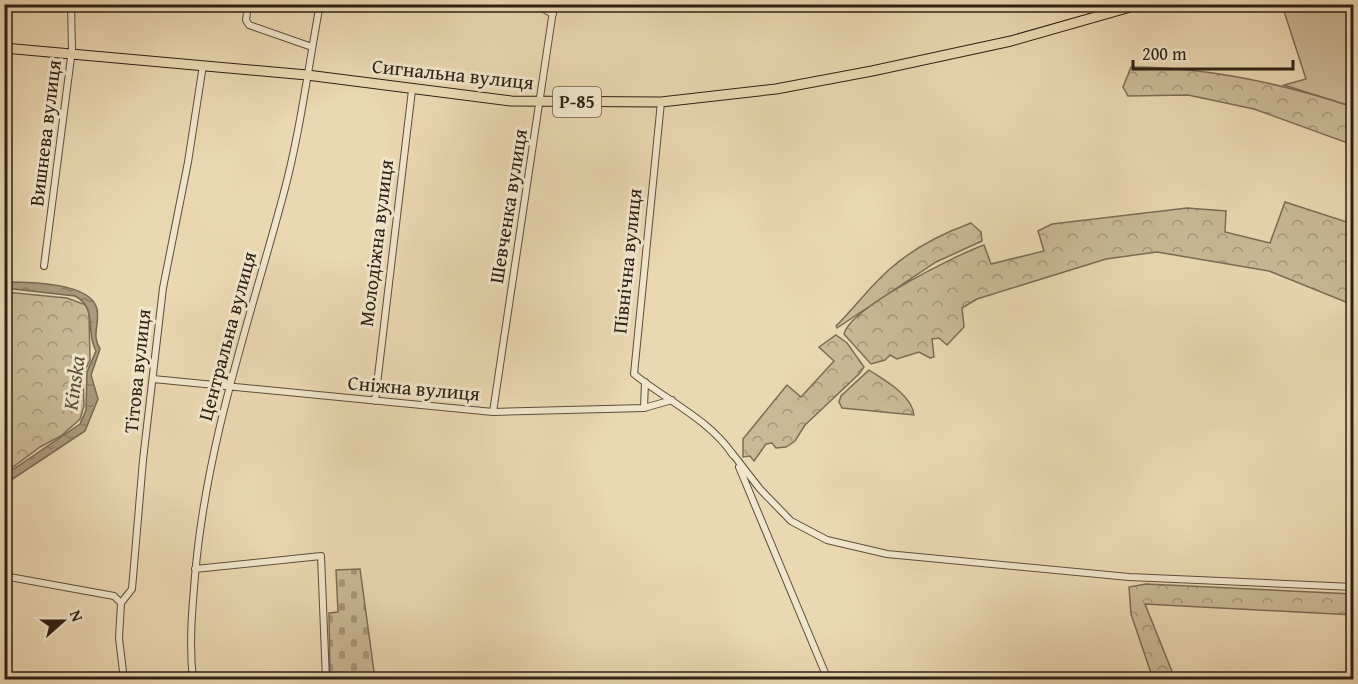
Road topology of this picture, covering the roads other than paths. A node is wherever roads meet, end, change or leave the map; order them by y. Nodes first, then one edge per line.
1 (71, 4) edge
2 (248, 4) edge
3 (320, 4) edge
4 (534, 4) edge
5 (555, 4) edge
6 (1141, 4) edge
7 (553, 14) junction
8 (312, 47) junction
9 (4, 48) edge
10 (72, 54) junction
11 (203, 65) junction
12 (307, 75) junction
13 (412, 90) junction
14 (540, 102) junction
15 (661, 102) junction
16 (44, 266) dead end
17 (153, 379) junction
18 (645, 382) junction
19 (228, 386) junction
20 (375, 401) junction
21 (674, 401) junction
22 (644, 408) junction
23 (494, 412) junction
24 (732, 453) junction
25 (195, 569) junction
26 (4, 576) edge
27 (1353, 588) edge
28 (121, 603) junction
29 (124, 680) edge
30 (193, 680) edge
31 (326, 680) edge
32 (828, 680) edge

1 - 10 street, Вишнева вулиця
2 - 8 street
3 - 8 street, Центральна вулиця
4 - 7 street
5 - 7 street, Шевченка вулиця
6 - 15 main road, Сигнальна вулиця / Р-85
7 - 14 street, Шевченка вулиця
8 - 12 street, Центральна вулиця
9 - 10 main road, Сигнальна вулиця / Р-85
10 - 11 main road, Сигнальна вулиця / Р-85
10 - 16 street, Вишнева вулиця
11 - 12 main road, Сигнальна вулиця / Р-85
11 - 17 street, Тітова вулиця
12 - 13 main road, Сигнальна вулиця / Р-85
12 - 19 street, Центральна вулиця
13 - 14 main road, Сигнальна вулиця / Р-85
13 - 20 street, Молодіжна вулиця
14 - 15 main road, Сигнальна вулиця / Р-85
14 - 23 street, Шевченка вулиця
15 - 18 street, Північна вулиця
17 - 19 street, Сніжна вулиця
17 - 28 street, Тітова вулиця
18 - 21 street
18 - 22 street
19 - 20 street, Сніжна вулиця
19 - 25 street, Центральна вулиця
20 - 23 street, Сніжна вулиця
21 - 22 street, Сніжна вулиця
21 - 24 street
22 - 23 street, Сніжна вулиця
24 - 27 street
24 - 32 street
25 - 30 street, Центральна вулиця
25 - 31 street
26 - 28 street
28 - 29 street, Тітова вулиця

